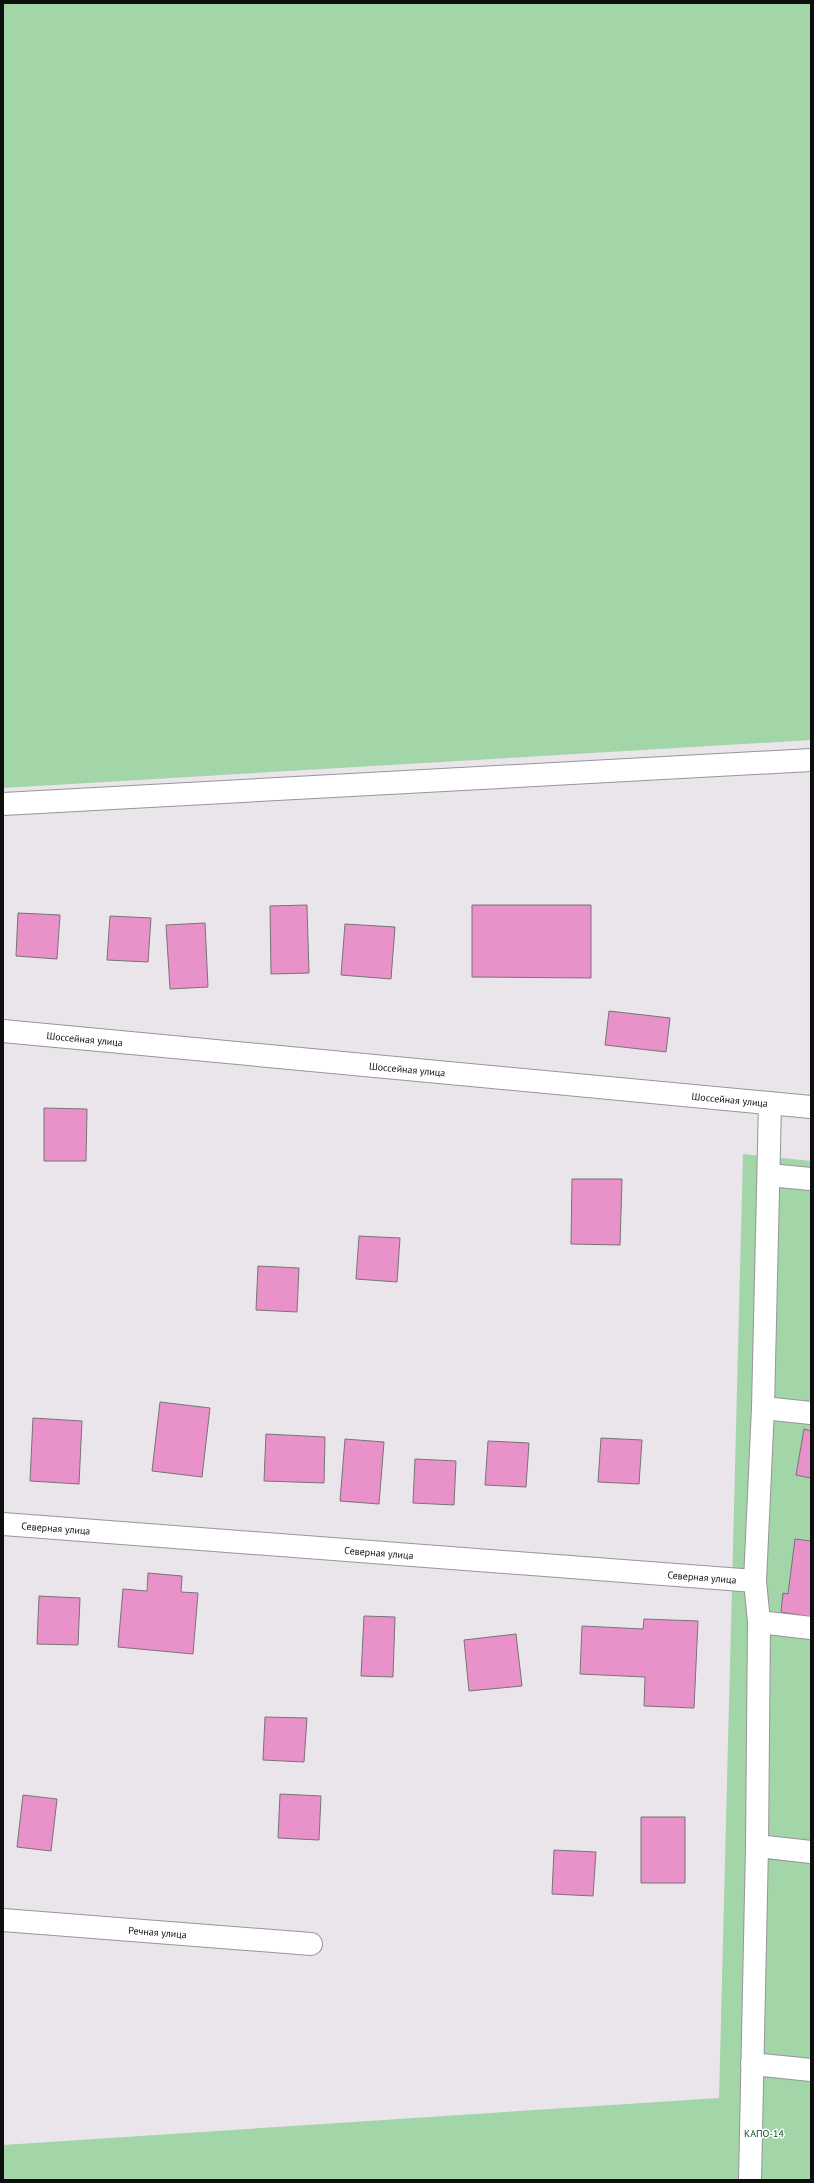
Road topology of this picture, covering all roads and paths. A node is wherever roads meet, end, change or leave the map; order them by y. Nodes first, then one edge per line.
1 (811, 760) edge
2 (3, 804) edge
3 (3, 1031) edge
4 (770, 1103) junction
5 (811, 1107) edge
6 (769, 1175) junction
7 (811, 1179) edge
8 (762, 1408) junction
9 (811, 1413) edge
10 (3, 1524) edge
11 (755, 1581) junction
12 (759, 1622) junction
13 (811, 1628) edge
14 (758, 1846) junction
15 (811, 1852) edge
16 (3, 1920) edge
17 (311, 1944) dead end
18 (752, 2064) junction
19 (811, 2070) edge
20 (750, 2180) edge

1 - 2 street
3 - 4 street, Шоссейная улица
4 - 5 street, Шоссейная улица
4 - 6 street
6 - 7 street
6 - 8 street
8 - 9 street
8 - 11 street
10 - 11 street, Северная улица
11 - 12 street
12 - 13 street
12 - 14 street
14 - 15 street
14 - 18 street
16 - 17 street, Речная улица
18 - 19 street
18 - 20 street

